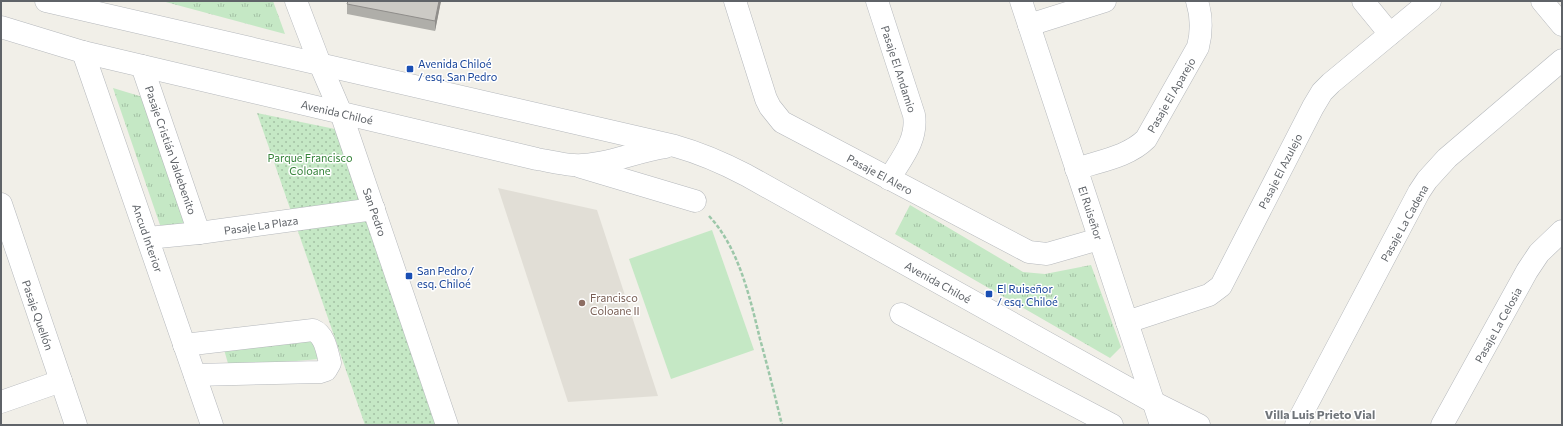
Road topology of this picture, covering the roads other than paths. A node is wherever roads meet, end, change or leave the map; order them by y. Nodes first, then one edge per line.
1 (46, 1) edge
2 (296, 1) edge
3 (736, 1) edge
4 (877, 1) edge
5 (1021, 1) edge
6 (1105, 1) edge
7 (1197, 1) edge
8 (1363, 1) edge
9 (1430, 1) edge
10 (1542, 1) edge
11 (1029, 25) junction
12 (1562, 25) edge
13 (1, 27) edge
14 (1390, 34) junction
15 (83, 52) junction
16 (1562, 60) edge
17 (320, 64) junction
18 (142, 66) junction
19 (341, 113) junction
20 (675, 146) junction
21 (574, 165) junction
22 (1076, 169) junction
23 (889, 179) junction
24 (695, 201) road end
25 (1, 204) edge
26 (374, 209) junction
27 (1562, 231) edge
28 (199, 233) junction
29 (148, 238) junction
30 (1099, 239) junction
31 (9, 252) edge
32 (901, 314) dead end
33 (1127, 322) junction
34 (184, 345) junction
35 (195, 375) junction
36 (61, 381) junction
37 (1, 402) edge
38 (1153, 402) junction
39 (76, 425) edge
40 (212, 425) edge
41 (446, 425) edge
42 (1112, 425) edge
43 (1161, 425) edge
44 (1198, 425) edge
45 (1296, 425) edge
46 (1442, 425) edge

1 - 17 street, Avenida Chiloé
2 - 17 street, San Pedro
3 - 23 street, Pasaje El Alero
4 - 23 street, Pasaje El Andamio
5 - 11 street, El Ruiseñor
6 - 11 street
7 - 22 street, Pasaje El Aparejo
8 - 14 street
9 - 14 street, Pasaje El Azulejo
10 - 12 street
11 - 22 street, El Ruiseñor
13 - 15 street, Avenida Chiloé
14 - 33 street, Pasaje El Azulejo
15 - 18 street, Avenida Chiloé
15 - 29 street, Ancud Interior
16 - 45 street, Pasaje La Cadena
17 - 19 street, San Pedro
17 - 20 street, Avenida Chiloé
18 - 19 street, Avenida Chiloé
18 - 28 street, Pasaje Cristián Valdebenito
19 - 21 street, Avenida Chiloé
19 - 26 street, San Pedro
20 - 21 street, Avenida Chiloé
20 - 38 street, Avenida Chiloé
21 - 24 street
22 - 30 street, El Ruiseñor
23 - 30 street, Pasaje El Alero
25 - 31 street, Pasaje Quellón
26 - 28 street, Pasaje La Plaza
26 - 41 street, San Pedro
27 - 46 street, Pasaje La Celosia
28 - 29 street, Pasaje La Plaza
29 - 34 street, Ancud Interior
30 - 33 street, El Ruiseñor
31 - 36 street, Pasaje Quellón
32 - 42 street
33 - 38 street, El Ruiseñor
34 - 35 street, Ancud Interior
34 - 35 street
35 - 40 street, Ancud Interior
36 - 37 street
36 - 39 street, Pasaje Quellón
38 - 43 street, El Ruiseñor
38 - 44 street, Avenida Chiloé

